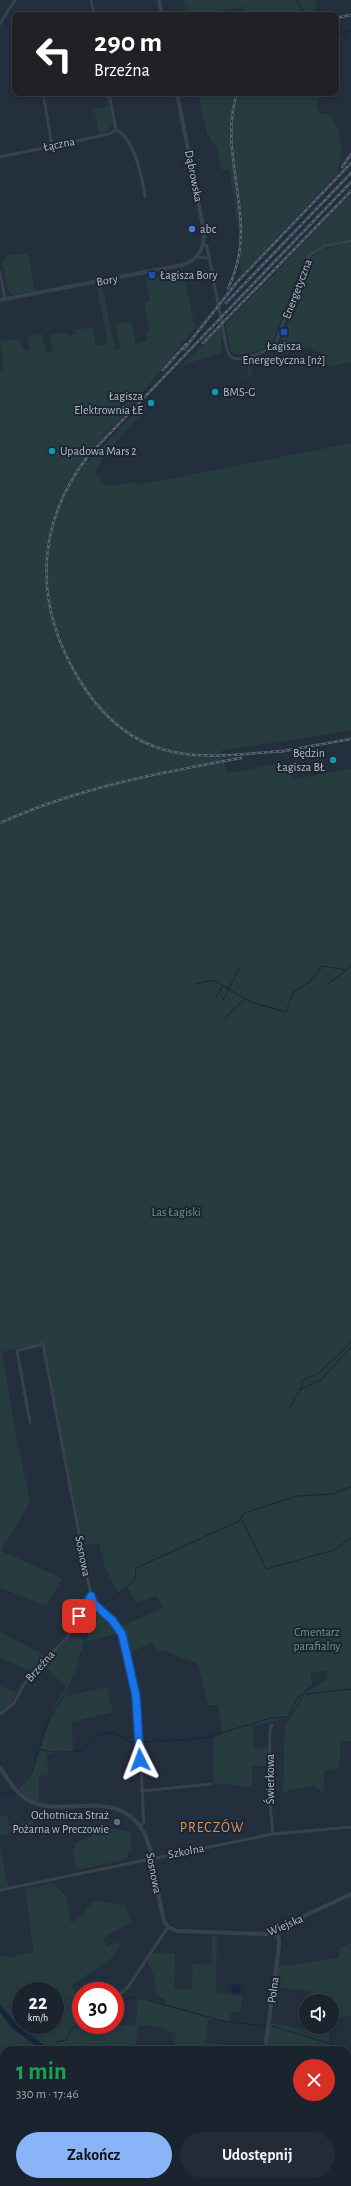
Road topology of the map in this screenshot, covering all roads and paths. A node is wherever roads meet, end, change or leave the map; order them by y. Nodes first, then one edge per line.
1 (15, 0) edge
2 (91, 0) edge
3 (159, 0) edge
4 (93, 12) edge
5 (161, 12) edge
6 (0, 24) edge
7 (44, 96) edge
8 (110, 96) edge
9 (179, 96) edge
10 (116, 130) junction
11 (52, 145) junction
12 (0, 156) edge
13 (145, 196) dead end
14 (351, 241) edge
15 (204, 244) junction
16 (196, 257) junction
17 (209, 258) junction
18 (0, 272) edge
19 (2, 300) edge
20 (276, 342) joint
21 (30, 1422) dead end
22 (91, 1596) junction
23 (0, 1714) edge
24 (272, 1725) dead end
25 (0, 1768) edge
26 (211, 1784) dead end
27 (141, 1792) junction
28 (140, 1827) junction
29 (351, 1827) edge
30 (273, 1834) junction
31 (151, 1858) junction
32 (0, 1890) edge
33 (351, 1894) edge
34 (168, 1927) junction
35 (275, 1931) junction
36 (124, 1990) edge
37 (266, 2046) edge

1 - 6 street
2 - 4 street
3 - 5 street
7 - 11 street
8 - 10 street
9 - 15 street, Dąbrowska
10 - 11 street, Łączna
10 - 13 street
11 - 12 street, Łączna
14 - 20 street, Energetyczna
15 - 16 street, Bory
15 - 17 street, Dąbrowska
16 - 17 street
16 - 19 street, Bory
17 - 20 street, Dąbrowska
18 - 19 street
21 - 22 street, Sosnowa
22 - 23 street, Brzeźna
22 - 27 street, Sosnowa
24 - 30 street, Świerkowa
25 - 28 street
26 - 27 street
27 - 28 street, Sosnowa
28 - 31 street, Sosnowa
29 - 30 street, Szkolna
30 - 31 street, Szkolna
31 - 32 street, Szkolna
31 - 34 street, Sosnowa
33 - 35 street, Wiejska
34 - 35 street, Wiejska
34 - 36 street
35 - 37 street, Polna

